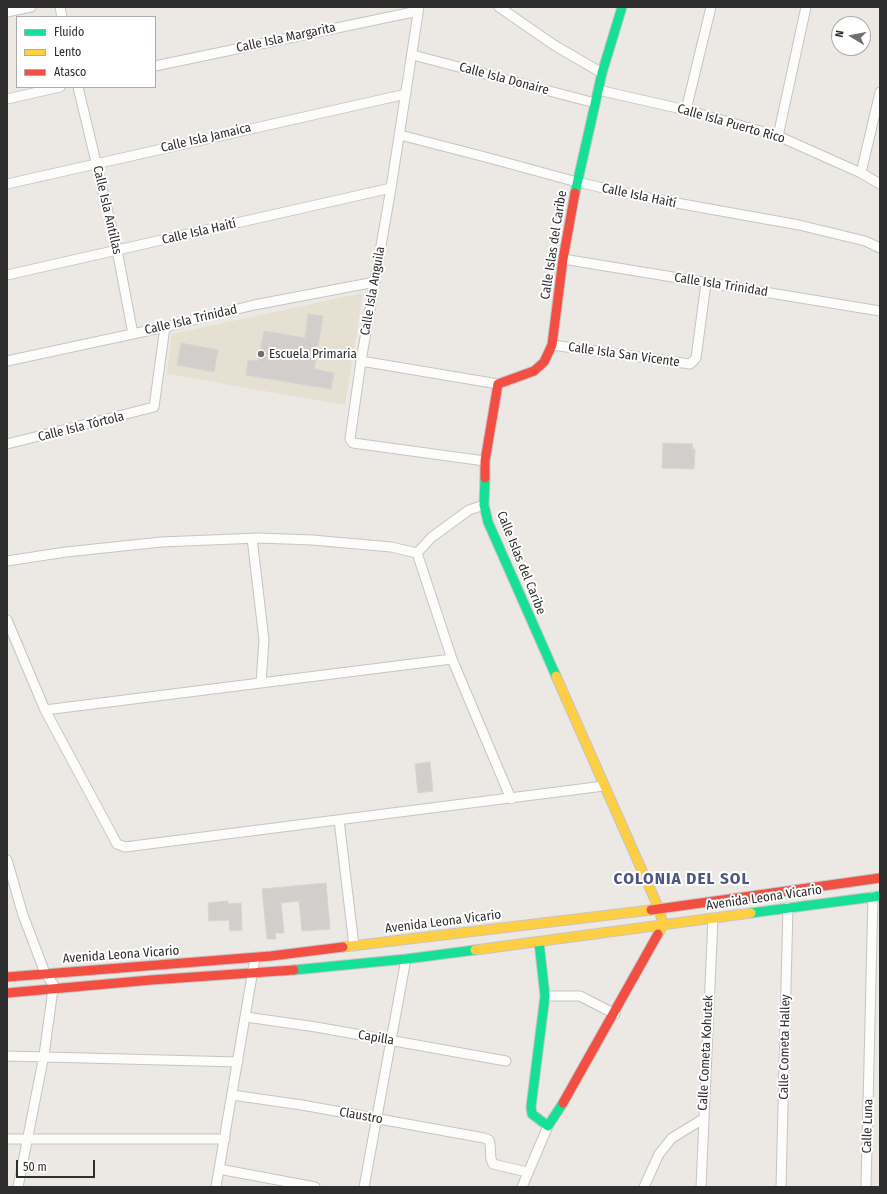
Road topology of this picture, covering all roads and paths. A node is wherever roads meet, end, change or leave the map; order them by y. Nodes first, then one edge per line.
1 (31, 7) edge
2 (499, 7) edge
3 (622, 7) edge
4 (711, 7) edge
5 (806, 7) edge
6 (418, 9) edge
7 (7, 12) edge
8 (413, 54) junction
9 (156, 66) edge
10 (602, 73) junction
11 (56, 88) edge
12 (78, 88) edge
13 (598, 90) junction
14 (880, 92) edge
15 (406, 94) junction
16 (7, 99) edge
17 (595, 103) junction
18 (686, 110) junction
19 (400, 136) junction
20 (778, 136) junction
21 (97, 164) junction
22 (861, 173) junction
23 (577, 182) junction
24 (7, 184) edge
25 (880, 184) edge
26 (391, 188) junction
27 (880, 248) edge
28 (117, 250) junction
29 (563, 259) junction
30 (7, 275) edge
31 (375, 282) junction
32 (706, 283) junction
33 (880, 311) edge
34 (165, 327) junction
35 (133, 334) junction
36 (552, 345) junction
37 (7, 361) edge
38 (361, 361) junction
39 (498, 384) junction
40 (7, 444) edge
41 (485, 461) junction
42 (484, 505) junction
43 (252, 538) junction
44 (417, 553) junction
45 (7, 561) edge
46 (7, 620) edge
47 (452, 659) junction
48 (260, 683) junction
49 (45, 710) junction
50 (604, 786) junction
51 (511, 799) junction
52 (339, 820) junction
53 (7, 860) edge
54 (880, 878) edge
55 (877, 896) edge
56 (788, 907) junction
57 (659, 909) junction
58 (713, 918) junction
59 (663, 925) junction
60 (539, 942) junction
61 (354, 946) junction
62 (256, 958) junction
63 (406, 959) junction
64 (45, 973) junction
65 (253, 974) junction
66 (7, 977) edge
67 (876, 986) edge
68 (53, 989) junction
69 (7, 993) edge
70 (544, 996) junction
71 (615, 1014) junction
72 (246, 1017) junction
73 (391, 1040) junction
74 (44, 1055) junction
75 (7, 1056) edge
76 (506, 1061) dead end
77 (238, 1062) junction
78 (232, 1095) junction
79 (376, 1119) junction
80 (703, 1119) junction
81 (548, 1126) junction
82 (7, 1139) edge
83 (28, 1139) junction
84 (225, 1139) junction
85 (219, 1169) junction
86 (527, 1172) junction
87 (18, 1187) edge
88 (216, 1187) edge
89 (315, 1187) edge
90 (364, 1187) edge
91 (522, 1187) edge
92 (644, 1187) edge
93 (701, 1187) edge
94 (781, 1187) edge
95 (866, 1187) edge

1 - 7 street
2 - 10 street
3 - 10 street, Calle Islas del Caribe
4 - 18 street
5 - 20 street
6 - 8 street, Calle Isla Anguila
6 - 9 street, Calle Isla Margarita
8 - 15 street, Calle Isla Anguila
8 - 17 street, Calle Isla Donaire
10 - 13 street, Calle Islas del Caribe
11 - 16 street
12 - 21 street, Calle Isla Antillas
13 - 17 street, Calle Islas del Caribe
13 - 18 street, Calle Isla Puerto Rico
14 - 22 street
15 - 19 street, Calle Isla Anguila
15 - 21 street, Calle Isla Jamaica
17 - 23 street, Calle Islas del Caribe
18 - 20 street, Calle Isla Puerto Rico
19 - 23 street, Calle Isla Haití
19 - 26 street, Calle Isla Anguila
20 - 22 street, Calle Isla Puerto Rico
21 - 24 street, Calle Isla Jamaica
21 - 28 street, Calle Isla Antillas
22 - 25 street, Calle Isla Puerto Rico
23 - 27 street, Calle Isla Haití
23 - 29 street, Calle Islas del Caribe
26 - 28 street, Calle Isla Haití
26 - 31 street, Calle Isla Anguila
28 - 30 street, Calle Isla Haití
28 - 35 street, Calle Isla Antillas
29 - 32 street, Calle Isla Trinidad
29 - 36 street, Calle Islas del Caribe
31 - 34 street, Calle Isla Trinidad
31 - 38 street, Calle Isla Anguila
32 - 33 street, Calle Isla Trinidad
32 - 36 street, Calle Isla San Vicente
34 - 35 street, Calle Isla Trinidad
34 - 40 street, Calle Isla Tórtola
35 - 37 street, Calle Isla Trinidad
36 - 39 street, Calle Islas del Caribe
38 - 39 street
38 - 41 street, Calle Isla Anguila
39 - 41 street, Calle Islas del Caribe
41 - 42 street, Calle Islas del Caribe
42 - 44 street
42 - 50 street, Calle Islas del Caribe
43 - 44 street
43 - 45 street
43 - 48 street
44 - 47 street
46 - 49 street
47 - 48 street
47 - 51 street
48 - 49 street
49 - 52 street
50 - 51 street
50 - 57 street, Calle Islas del Caribe
51 - 52 street
52 - 61 street
53 - 64 street
54 - 57 street, Avenida Leona Vicario
55 - 56 street, Avenida Leona Vicario
55 - 67 street, Calle Luna
56 - 58 street, Avenida Leona Vicario
56 - 94 street, Calle Cometa Halley
57 - 59 street, Calle Islas del Caribe
57 - 61 street, Avenida Leona Vicario
58 - 59 street, Avenida Leona Vicario
58 - 80 street, Calle Cometa Kohutek
59 - 60 street, Avenida Leona Vicario
59 - 71 street
60 - 63 street, Avenida Leona Vicario
60 - 70 street
61 - 62 street, Avenida Leona Vicario
62 - 64 street, Avenida Leona Vicario
62 - 65 street
63 - 65 street, Avenida Leona Vicario
63 - 73 street
64 - 66 street, Avenida Leona Vicario
64 - 68 street
65 - 68 street, Avenida Leona Vicario
65 - 72 street
67 - 95 street, Calle Luna
68 - 69 street, Avenida Leona Vicario
68 - 74 street
70 - 71 street
70 - 81 street
71 - 81 street
72 - 73 street, Capilla
72 - 77 street
73 - 76 street, Capilla
73 - 79 street
74 - 75 street
74 - 77 street
74 - 83 street
77 - 78 street
78 - 79 street, Claustro
78 - 84 street
79 - 86 street, Claustro
79 - 90 street
80 - 92 street
80 - 93 street, Calle Cometa Kohutek
81 - 86 street
82 - 83 street
83 - 84 street
83 - 87 street
84 - 85 street
85 - 88 street
85 - 89 street
86 - 91 street

